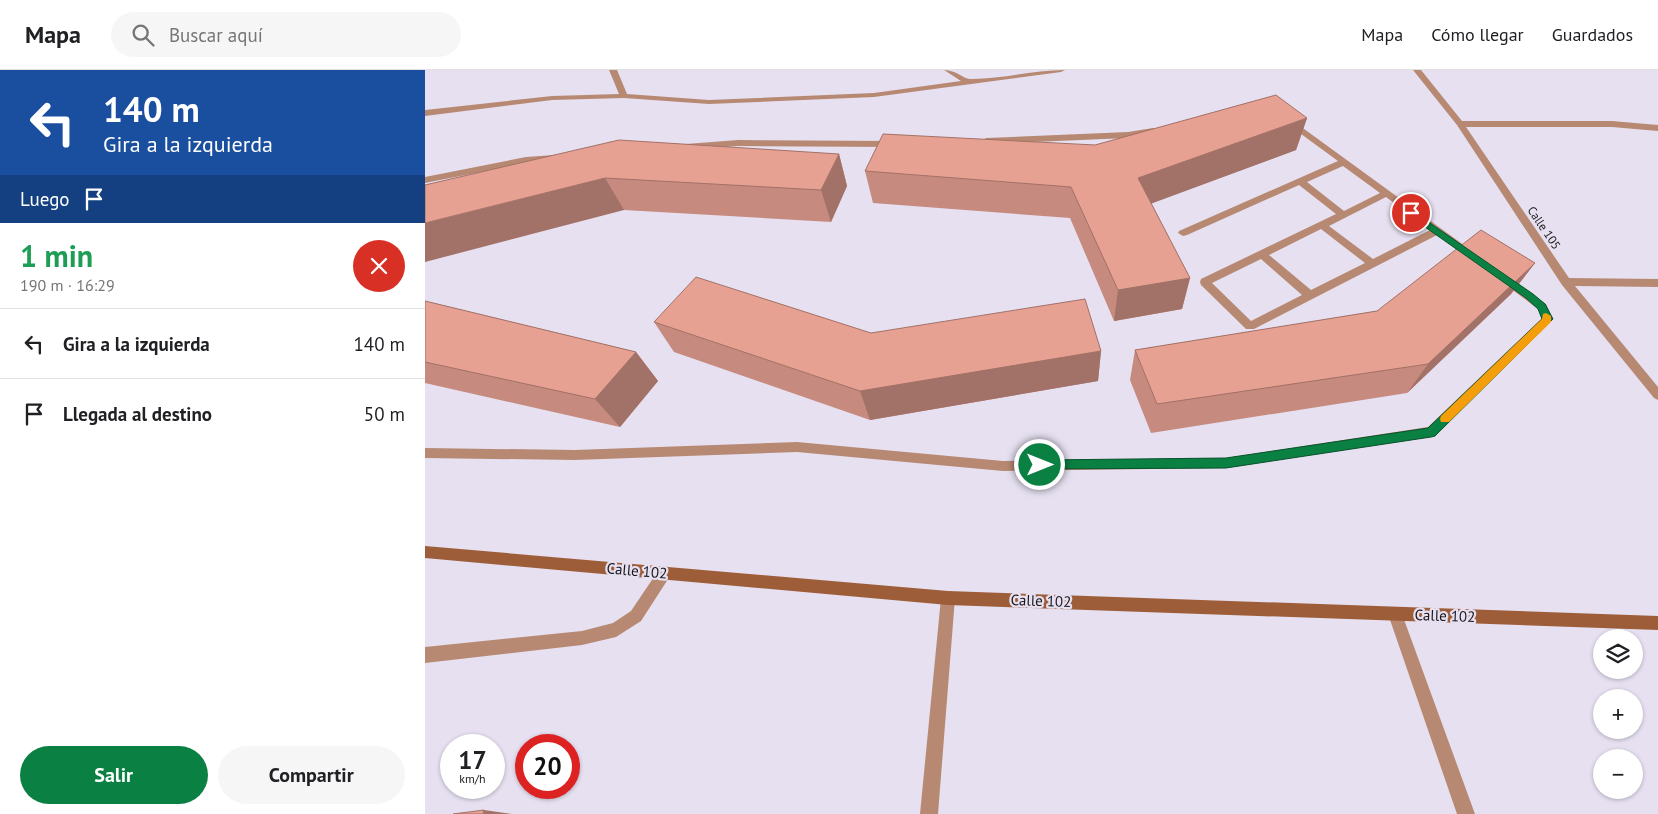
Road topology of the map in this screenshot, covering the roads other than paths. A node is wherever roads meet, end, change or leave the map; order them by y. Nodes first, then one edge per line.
1 (613, 70) edge
2 (948, 70) edge
3 (1061, 70) edge
4 (1417, 70) edge
5 (968, 82) junction
6 (625, 96) junction
7 (425, 112) edge
8 (1279, 118) edge
9 (1460, 124) junction
10 (1658, 128) edge
11 (1167, 129) edge
12 (975, 142) edge
13 (907, 144) edge
14 (670, 148) edge
15 (565, 157) edge
16 (1344, 162) junction
17 (425, 180) edge
18 (1300, 181) junction
19 (1386, 194) junction
20 (1343, 215) junction
21 (1322, 225) junction
22 (1436, 231) junction
23 (1183, 233) dead end
24 (1262, 254) junction
25 (1373, 264) junction
26 (1566, 282) junction
27 (1658, 283) edge
28 (1310, 296) junction
29 (1658, 395) edge
30 (425, 453) edge
31 (425, 552) edge
32 (665, 573) junction
33 (948, 598) junction
34 (1395, 614) junction
35 (1658, 623) edge
36 (425, 655) edge
37 (929, 814) edge
38 (1466, 814) edge

1 - 6 street
2 - 5 street
3 - 5 street
4 - 9 street, Calle 105
5 - 6 street
6 - 7 street
8 - 16 street
9 - 10 street
9 - 26 street, Calle 105
11 - 12 street
13 - 14 street
15 - 17 street
16 - 18 street
16 - 19 street
18 - 20 street
18 - 23 street
19 - 20 street
19 - 22 street
20 - 21 street
21 - 24 street
21 - 25 street
22 - 25 street
22 - 30 street
24 - 28 street
24 - 28 street
25 - 28 street
26 - 27 street
26 - 29 street, Calle 105
31 - 32 main road, Calle 102
32 - 33 main road, Calle 102
32 - 36 street
33 - 34 main road, Calle 102
33 - 37 street
34 - 35 main road, Calle 102
34 - 38 street

